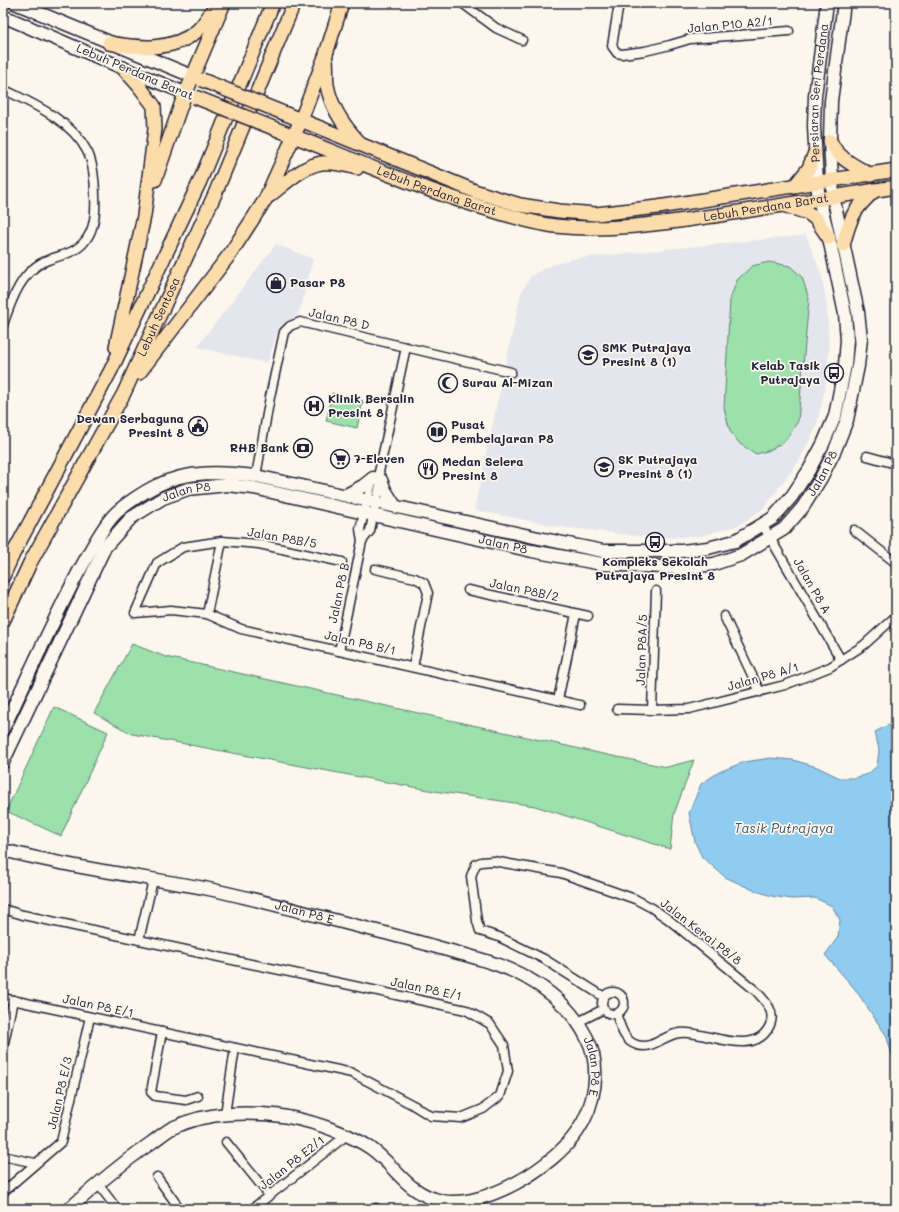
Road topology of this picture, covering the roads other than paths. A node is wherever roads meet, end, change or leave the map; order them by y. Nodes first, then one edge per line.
1 (15, 3) edge
2 (217, 3) edge
3 (224, 3) edge
4 (273, 3) edge
5 (294, 3) edge
6 (342, 3) edge
7 (462, 3) edge
8 (619, 3) edge
9 (828, 3) edge
10 (844, 3) edge
11 (3, 16) edge
12 (789, 31) dead end
13 (522, 40) dead end
14 (108, 42) junction
15 (326, 54) junction
16 (123, 68) junction
17 (197, 78) junction
18 (3, 89) edge
19 (190, 95) junction
20 (301, 120) junction
21 (294, 136) junction
22 (830, 141) junction
23 (360, 143) junction
24 (815, 153) junction
25 (896, 170) edge
26 (872, 175) junction
27 (401, 180) junction
28 (832, 180) junction
29 (817, 183) junction
30 (794, 186) junction
31 (896, 187) edge
32 (875, 190) junction
33 (833, 196) junction
34 (819, 198) junction
35 (265, 200) junction
36 (784, 205) junction
37 (144, 216) junction
38 (829, 238) junction
39 (843, 245) junction
40 (3, 325) edge
41 (406, 347) junction
42 (111, 370) junction
43 (511, 372) dead end
44 (124, 393) junction
45 (867, 456) dead end
46 (896, 464) edge
47 (256, 476) junction
48 (378, 477) junction
49 (346, 495) junction
50 (372, 501) junction
51 (395, 506) junction
52 (368, 515) junction
53 (762, 524) junction
54 (854, 530) dead end
55 (770, 538) junction
56 (222, 541) junction
57 (342, 562) dead end
58 (896, 563) edge
59 (375, 569) dead end
60 (3, 576) edge
61 (468, 590) dead end
62 (656, 591) dead end
63 (135, 613) joint
64 (207, 614) junction
65 (576, 614) junction
66 (588, 616) dead end
67 (724, 616) dead end
68 (896, 616) edge
69 (3, 621) edge
70 (339, 651) junction
71 (841, 660) junction
72 (413, 667) junction
73 (760, 692) junction
74 (558, 700) junction
75 (580, 704) dead end
76 (617, 708) dead end
77 (652, 710) junction
78 (3, 729) edge
79 (3, 762) edge
80 (3, 850) edge
81 (153, 880) junction
82 (3, 909) edge
83 (139, 940) junction
84 (604, 997) junction
85 (3, 998) edge
86 (13, 1000) junction
87 (604, 1009) junction
88 (616, 1014) junction
89 (90, 1017) junction
90 (578, 1022) junction
91 (162, 1032) junction
92 (3, 1048) edge
93 (235, 1048) junction
94 (198, 1096) dead end
95 (225, 1114) junction
96 (347, 1135) junction
97 (226, 1142) dead end
98 (3, 1156) edge
99 (35, 1163) junction
100 (156, 1177) dead end
101 (98, 1184) junction
102 (3, 1192) edge
103 (269, 1195) junction
104 (68, 1209) edge
105 (117, 1209) edge
106 (180, 1209) edge
107 (252, 1209) edge

1 - 14 street, Lebuh Perdana Barat
2 - 14 main road
3 - 17 main road
4 - 42 main road, Lebuh Sentosa
5 - 44 main road, Lebuh Sentosa
6 - 15 main road
7 - 13 street
8 - 12 street, Jalan P10 A2/1
9 - 24 street, Persiaran Seri Perdana
10 - 22 street, Persiaran Seri Perdana
11 - 16 street, Lebuh Perdana Barat
14 - 17 street, Lebuh Perdana Barat
15 - 20 main road
15 - 23 main road
16 - 19 street, Lebuh Perdana Barat
16 - 37 main road
17 - 19 main road
17 - 20 main road, Lebuh Perdana Barat, bridge
18 - 40 street
19 - 21 main road, Lebuh Perdana Barat, bridge
19 - 37 main road
20 - 21 main road
20 - 23 main road, Lebuh Perdana Barat
21 - 27 main road, Lebuh Perdana Barat
21 - 35 main road
22 - 26 main road
22 - 28 street, Persiaran Seri Perdana
23 - 30 main road, Lebuh Perdana Barat
24 - 29 street, Persiaran Seri Perdana
24 - 30 main road
25 - 26 main road, Lebuh Perdana Barat
26 - 28 main road, Lebuh Perdana Barat
27 - 35 main road
27 - 36 main road, Lebuh Perdana Barat
28 - 29 main road, Lebuh Perdana Barat
28 - 33 street, Jalan P8
29 - 30 main road, Lebuh Perdana Barat
29 - 34 street, Jalan P8
31 - 32 main road, Lebuh Perdana Barat
32 - 33 main road, Lebuh Perdana Barat
32 - 39 main road
33 - 34 main road, Lebuh Perdana Barat
33 - 39 street, Jalan P8
34 - 36 main road, Lebuh Perdana Barat
34 - 38 street, Jalan P8
35 - 44 main road
36 - 38 main road
37 - 42 main road
38 - 53 street, Jalan P8
39 - 55 street, Jalan P8
41 - 43 street, Jalan P8 D
41 - 47 street, Jalan P8 D
41 - 48 street, Jalan P8 B
42 - 60 main road, Lebuh Sentosa
44 - 69 main road, Lebuh Sentosa
45 - 46 street
47 - 49 street, Jalan P8
47 - 78 street, Jalan P8
48 - 49 street
48 - 50 street, Jalan P8 B
48 - 51 street
49 - 50 street, Jalan P8
50 - 51 street, Jalan P8
50 - 52 street, Jalan P8 B
51 - 53 street, Jalan P8
52 - 55 street, Jalan P8
52 - 70 street, Jalan P8 B
52 - 79 street, Jalan P8
53 - 55 street, Jalan P8 A
54 - 58 street
55 - 71 street, Jalan P8 A
56 - 57 street, Jalan P8B/5
56 - 63 street, Jalan P8B/5
56 - 64 street
59 - 72 street
61 - 65 street, Jalan P8B/2
62 - 77 street, Jalan P8A/5
63 - 64 street, Jalan P8 B/1
64 - 70 street, Jalan P8 B/1
65 - 66 street, Jalan P8B/2
65 - 74 street
67 - 73 street
68 - 71 street, Jalan P8 A/1
70 - 72 street, Jalan P8 B/1
71 - 73 street, Jalan P8 A/1
72 - 74 street, Jalan P8 B/1
73 - 77 street, Jalan P8 A/1
74 - 75 street, Jalan P8 B/1
76 - 77 street, Jalan P8 A/1
80 - 81 street, Jalan P8 E
81 - 83 street
81 - 90 street, Jalan P8 E
82 - 83 street, Jalan P8 E/1
83 - 93 street, Jalan P8 E/1
84 - 87 street
84 - 88 street
84 - 88 street, Jalan Kerai P8/8
85 - 86 street, Jalan P8 E/1
86 - 89 street, Jalan P8 E/1
86 - 92 street
87 - 88 street
87 - 90 street
89 - 91 street, Jalan P8 E/1
89 - 99 street, Jalan P8 E/3
90 - 96 street, Jalan P8 E
91 - 93 street, Jalan P8 E/1
91 - 94 street
93 - 95 street
95 - 96 street, Jalan P8 E
95 - 101 street, Jalan P8 E
96 - 103 street, Jalan P8 E2/1
97 - 103 street
98 - 99 street
99 - 102 street, Jalan P8 E/3
100 - 106 street
101 - 104 street, Jalan P8 E
101 - 105 street
103 - 107 street, Jalan P8 E2/1

